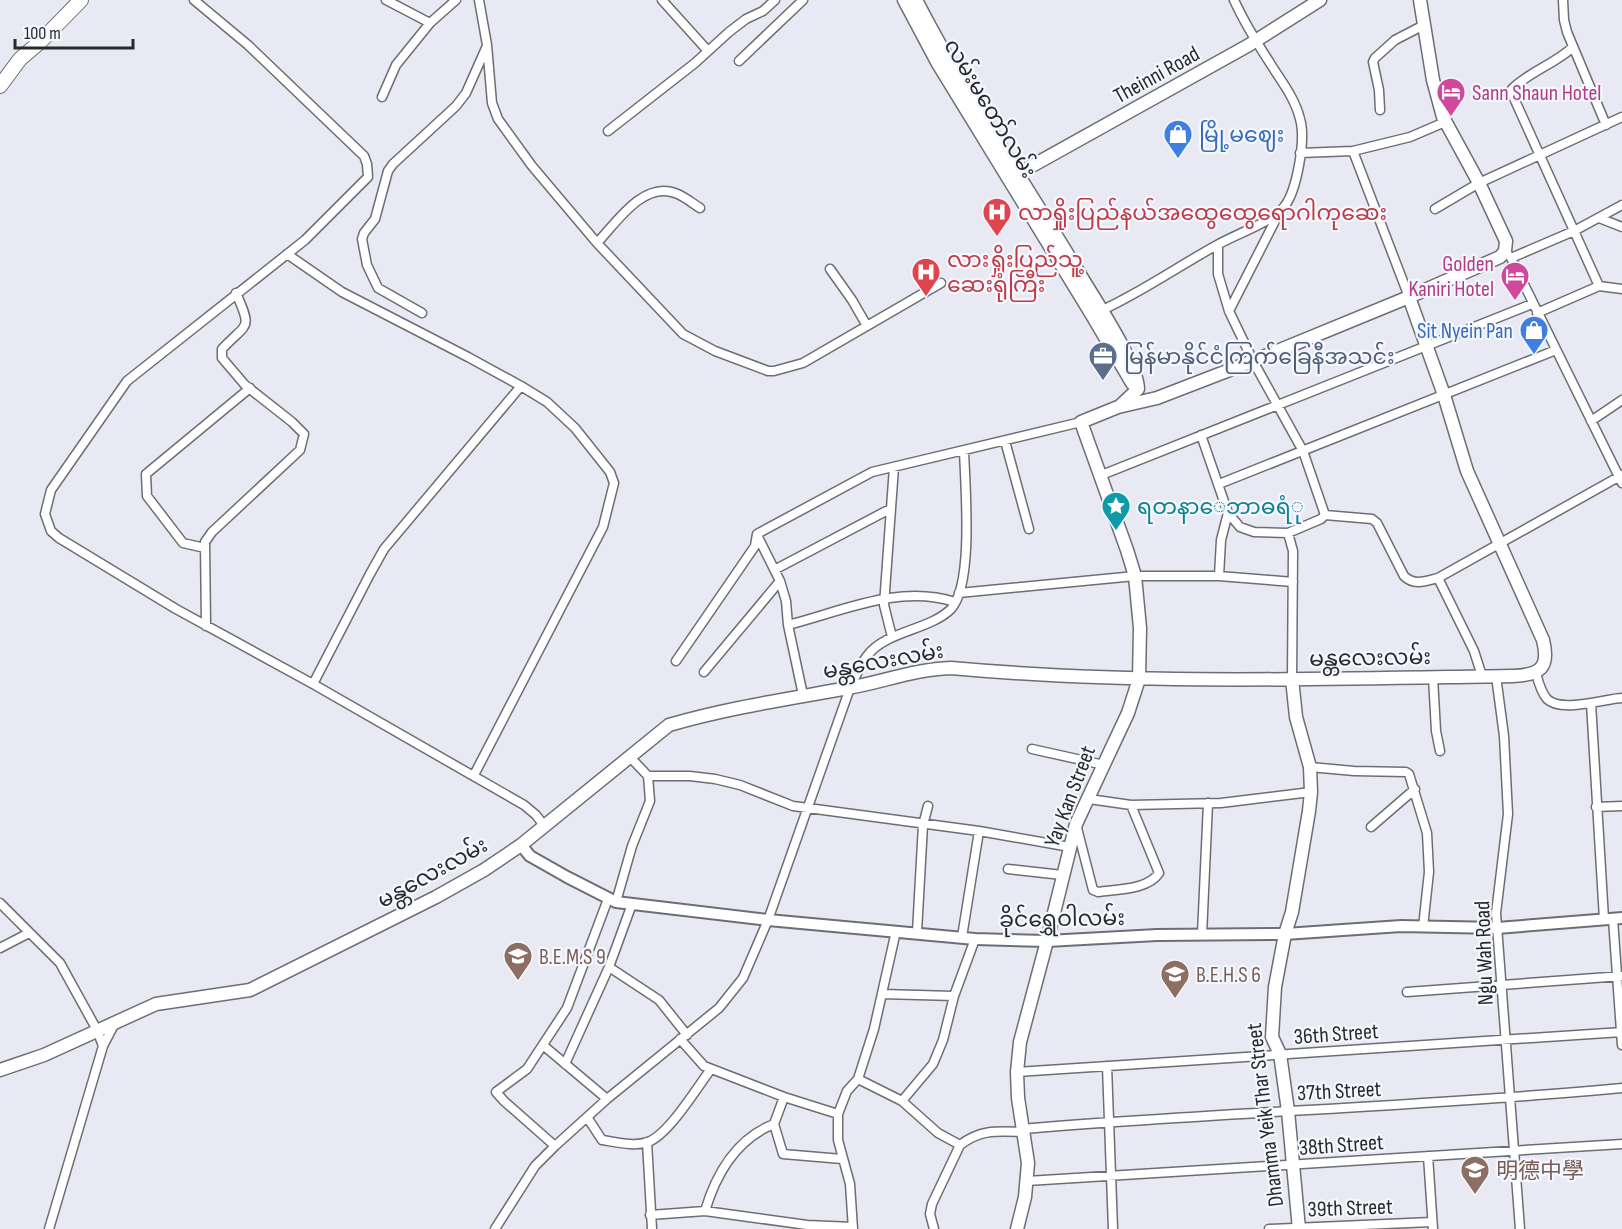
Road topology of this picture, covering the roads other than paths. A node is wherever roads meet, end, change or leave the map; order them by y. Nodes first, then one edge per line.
1 (74, 0) edge
2 (81, 0) edge
3 (194, 0) edge
4 (386, 0) edge
5 (456, 0) edge
6 (479, 0) edge
7 (662, 0) edge
8 (775, 0) edge
9 (802, 0) edge
10 (909, 0) edge
11 (1234, 0) edge
12 (1320, 0) edge
13 (1420, 0) edge
14 (1563, 0) edge
15 (430, 23) junction
16 (1424, 25) junction
17 (1256, 41) junction
18 (40, 42) junction
19 (487, 45) junction
20 (1573, 47) junction
21 (708, 51) junction
22 (739, 61) dead end
23 (0, 86) edge
24 (382, 97) dead end
25 (1380, 110) dead end
26 (1622, 117) edge
27 (1445, 122) junction
28 (1606, 125) junction
29 (608, 131) dead end
30 (1353, 151) junction
31 (1300, 153) junction
32 (1540, 155) junction
33 (1013, 176) junction
34 (1479, 183) junction
35 (1622, 205) edge
36 (700, 208) dead end
37 (1281, 209) junction
38 (1435, 209) dead end
39 (1599, 218) junction
40 (1622, 227) edge
41 (1574, 231) junction
42 (597, 243) junction
43 (1218, 245) junction
44 (287, 254) junction
45 (1508, 254) junction
46 (830, 269) dead end
47 (941, 283) dead end
48 (1599, 286) junction
49 (1622, 289) edge
50 (236, 293) junction
51 (1409, 297) junction
52 (1533, 304) junction
53 (1229, 311) junction
54 (422, 313) dead end
55 (1097, 313) junction
56 (1537, 313) junction
57 (867, 326) junction
58 (1426, 346) junction
59 (1556, 350) junction
60 (1253, 361) junction
61 (521, 386) junction
62 (250, 388) junction
63 (1138, 389) junction
64 (1444, 394) junction
65 (1157, 398) junction
66 (1622, 400) edge
67 (1277, 405) junction
68 (1118, 407) junction
69 (1591, 421) junction
70 (1081, 422) junction
71 (1202, 435) junction
72 (1005, 441) junction
73 (964, 450) junction
74 (1303, 451) junction
75 (894, 467) junction
76 (1099, 476) junction
77 (1621, 478) edge
78 (1219, 484) junction
79 (890, 508) junction
80 (1228, 513) junction
81 (1325, 515) junction
82 (1029, 530) dead end
83 (1288, 533) junction
84 (757, 534) junction
85 (1500, 542) junction
86 (205, 548) junction
87 (776, 569) junction
88 (1135, 576) junction
89 (1219, 576) junction
90 (1438, 578) junction
91 (780, 581) junction
92 (1293, 582) junction
93 (957, 597) junction
94 (884, 599) junction
95 (788, 625) junction
96 (206, 626) junction
97 (892, 637) junction
98 (676, 661) dead end
99 (704, 672) dead end
100 (1536, 673) junction
101 (1482, 676) junction
102 (1496, 676) junction
103 (1433, 677) junction
104 (1138, 679) junction
105 (1292, 679) junction
106 (314, 684) junction
107 (850, 688) junction
108 (803, 695) junction
109 (1622, 698) edge
110 (1591, 703) junction
111 (1032, 749) dead end
112 (1440, 751) dead end
113 (628, 756) junction
114 (1104, 765) junction
115 (1310, 767) junction
116 (474, 776) junction
117 (648, 776) junction
118 (1415, 789) junction
119 (1311, 792) junction
120 (1089, 799) junction
121 (1208, 803) junction
122 (1131, 805) junction
123 (928, 806) dead end
124 (1622, 806) edge
125 (1596, 807) junction
126 (807, 808) junction
127 (1076, 824) junction
128 (923, 825) junction
129 (545, 827) junction
130 (1371, 827) dead end
131 (979, 831) junction
132 (521, 845) junction
133 (1070, 848) junction
134 (1008, 868) dead end
135 (1062, 875) junction
136 (612, 900) junction
137 (0, 903) edge
138 (632, 904) junction
139 (1613, 919) edge
140 (768, 920) junction
141 (1423, 927) junction
142 (1497, 928) junction
143 (896, 931) junction
144 (917, 932) junction
145 (29, 933) junction
146 (1285, 934) junction
147 (1202, 935) junction
148 (962, 937) junction
149 (975, 939) junction
150 (1047, 942) junction
151 (0, 948) edge
152 (609, 967) junction
153 (1620, 976) edge
154 (1502, 985) junction
155 (1407, 992) dead end
156 (882, 994) junction
157 (954, 996) junction
158 (115, 1023) junction
159 (97, 1030) junction
160 (1622, 1032) edge
161 (684, 1037) junction
162 (1506, 1040) junction
163 (1622, 1045) edge
164 (103, 1046) junction
165 (544, 1046) junction
166 (1280, 1054) junction
167 (565, 1064) junction
168 (1107, 1066) junction
169 (711, 1069) junction
170 (0, 1070) edge
171 (1017, 1072) junction
172 (858, 1079) junction
173 (1622, 1088) edge
174 (784, 1097) junction
175 (607, 1099) junction
176 (1511, 1099) junction
177 (903, 1101) junction
178 (1288, 1111) junction
179 (838, 1114) junction
180 (587, 1117) junction
181 (1109, 1122) junction
182 (774, 1124) junction
183 (1023, 1130) junction
184 (647, 1142) junction
185 (1622, 1144) edge
186 (960, 1145) junction
187 (555, 1146) junction
188 (1515, 1151) junction
189 (1428, 1156) junction
190 (842, 1159) junction
191 (1293, 1166) junction
192 (1111, 1177) junction
193 (1027, 1181) junction
194 (705, 1211) junction
195 (650, 1215) junction
196 (1433, 1225) edge
197 (853, 1228) edge
198 (1299, 1228) edge
199 (49, 1229) edge
200 (495, 1229) edge
201 (652, 1229) edge
202 (934, 1229) edge
203 (1017, 1229) edge
204 (1113, 1229) edge
205 (1269, 1229) edge
206 (1520, 1229) edge

1 - 18 main road
2 - 18 main road
3 - 44 street
4 - 15 street
5 - 15 street
6 - 19 street
7 - 21 street
8 - 21 street
9 - 22 street
10 - 33 main road, လမ်းမတော်လမ်း
11 - 17 street
12 - 17 main road, Theinni Road
13 - 16 main road
14 - 20 street
15 - 24 street
16 - 25 street
16 - 27 main road
17 - 31 street
17 - 33 main road, Theinni Road
18 - 23 main road
19 - 42 street
19 - 54 street
20 - 28 street
20 - 32 street
21 - 29 street
26 - 28 street
27 - 30 street
27 - 34 main road
28 - 32 street
30 - 31 street
30 - 51 street
31 - 37 street
32 - 34 street
32 - 41 street
33 - 55 main road, လမ်းမတော်လမ်း
34 - 38 street
34 - 45 main road
35 - 39 street
36 - 42 street
37 - 43 street
37 - 53 street
39 - 40 street
39 - 41 street
41 - 45 street
41 - 48 street
42 - 57 street
43 - 53 street
43 - 55 street
44 - 50 street
44 - 61 street
45 - 51 main road
45 - 52 street
46 - 57 street
47 - 57 street
48 - 49 street
48 - 56 street
50 - 62 street
50 - 96 street
51 - 58 main road
51 - 60 main road
52 - 56 street
52 - 58 street
53 - 60 street
55 - 63 main road, လမ်းမတော်လမ်း
56 - 59 street
58 - 64 main road
58 - 67 street
59 - 64 street
59 - 69 street
60 - 65 main road
60 - 67 street
61 - 106 street
61 - 116 street
62 - 86 street
62 - 86 street
63 - 65 main road
63 - 68 main road
64 - 74 street
64 - 85 main road
65 - 68 main road
66 - 69 street
67 - 71 street
67 - 74 street
68 - 70 main road
69 - 77 street
70 - 72 street
70 - 76 main road, Yay Kan Street
71 - 76 street
71 - 78 street
72 - 73 street
72 - 82 street
73 - 75 street
73 - 93 street
74 - 78 street
74 - 81 street
75 - 79 street
75 - 84 street
76 - 88 main road, Yay Kan Street
77 - 85 street
78 - 80 street
79 - 87 street
79 - 94 street
80 - 83 street
80 - 89 street
81 - 83 street
81 - 90 street
83 - 92 street
84 - 87 street
84 - 98 street
85 - 90 street
85 - 100 main road
86 - 96 street
87 - 91 street
88 - 89 street
88 - 93 street
88 - 104 main road, Yay Kan Street
89 - 92 street
90 - 101 street
91 - 95 street
91 - 99 street
92 - 105 street
93 - 94 street
93 - 97 street
94 - 95 street
94 - 97 street
95 - 108 street
96 - 106 street
97 - 107 street
100 - 102 main road, မန္တလေးလမ်း
100 - 110 street
101 - 102 main road, မန္တလေးလမ်း
101 - 103 main road, မန္တလေးလမ်း
102 - 142 street, Ngu Wah Road
103 - 105 main road, မန္တလေးလမ်း
103 - 112 street
104 - 105 main road, မန္တလေးလမ်း
104 - 107 main road, မန္တလေးလမ်း
104 - 114 main road, Yay Kan Street
105 - 115 main road, Dhamma Yeik Thar Street
106 - 116 street
107 - 108 main road, မန္တလေးလမ်း
107 - 126 street
108 - 113 main road, မန္တလေးလမ်း
109 - 110 street
110 - 125 street
111 - 114 street
113 - 117 street
113 - 129 main road, မန္တလေးလမ်း
114 - 120 main road, Yay Kan Street
115 - 118 street
115 - 119 main road, Dhamma Yeik Thar Street
116 - 129 street
117 - 126 street
117 - 136 street
118 - 130 street
118 - 141 street
119 - 121 street
119 - 146 main road, Dhamma Yeik Thar Street
120 - 122 street
120 - 127 main road, Yay Kan Street
121 - 122 street
121 - 147 street
122 - 127 street
123 - 128 street
124 - 125 street
125 - 139 street
126 - 128 street
126 - 140 street
127 - 133 main road, Yay Kan Street
128 - 131 street
128 - 144 street
129 - 132 main road, မန္တလေးလမ်း
131 - 133 street
131 - 148 street
132 - 136 street, ခိုင်ရွှေဝါလမ်း
132 - 158 main road, မန္တလေးလမ်း
133 - 135 main road, Yay Kan Street
134 - 135 street
135 - 150 main road, Yay Kan Street
136 - 138 street, ခိုင်ရွှေဝါလမ်း
136 - 165 street
137 - 145 street
138 - 140 street, ခိုင်ရွှေဝါလမ်း
138 - 152 street
139 - 142 street, ခိုင်ရွှေဝါလမ်း
139 - 153 street
140 - 143 street, ခိုင်ရွှေဝါလမ်း
140 - 161 street
141 - 142 street, ခိုင်ရွှေဝါလမ်း
141 - 146 street, ခိုင်ရွှေဝါလမ်း
142 - 154 street, Ngu Wah Road
143 - 144 street, ခိုင်ရွှေဝါလမ်း
143 - 156 street
144 - 148 street, ခိုင်ရွှေဝါလမ်း
145 - 151 street
145 - 159 street
146 - 147 street, ခိုင်ရွှေဝါလမ်း
146 - 166 main road, Dhamma Yeik Thar Street
147 - 150 street, ခိုင်ရွှေဝါလမ်း
148 - 149 street, ခိုင်ရွှေဝါလမ်း
149 - 150 street, ခိုင်ရွှေဝါလမ်း
149 - 157 street
150 - 171 main road, Yay Kan Street
152 - 161 street
152 - 167 street
153 - 154 street
153 - 160 street
154 - 155 street
154 - 162 street, Ngu Wah Road
156 - 157 street
156 - 172 street
157 - 177 street
158 - 159 main road, မန္တလေးလမ်း
158 - 164 street
159 - 164 street
159 - 170 main road, မန္တလေးလမ်း
160 - 162 street, 36th Street
160 - 163 street
161 - 169 street
161 - 175 street
162 - 166 street, 36th Street
162 - 176 street, Ngu Wah Road
164 - 199 street
165 - 167 street
165 - 187 street
166 - 168 street, 36th Street
166 - 178 main road, Dhamma Yeik Thar Street
167 - 175 street
168 - 171 street, 36th Street
168 - 181 street
169 - 174 street
169 - 184 street
171 - 183 main road, Yay Kan Street
172 - 177 street
172 - 179 street
173 - 176 street, 37th Street
174 - 179 street
174 - 182 street
175 - 180 street
176 - 178 street, 37th Street
176 - 188 street, Ngu Wah Road
177 - 186 street
178 - 181 street, 37th Street
178 - 191 main road, Dhamma Yeik Thar Street
179 - 190 street
180 - 184 street
180 - 187 street
181 - 183 street, 37th Street
181 - 192 street
182 - 190 street
182 - 194 street
183 - 186 street, 37th Street
183 - 193 main road, Yay Kan Street
184 - 195 street
185 - 188 street, 38th Street
186 - 202 street
187 - 200 street
188 - 189 street, 38th Street
188 - 206 street, Ngu Wah Road
189 - 191 street, 38th Street
189 - 196 street
190 - 197 street
191 - 192 street, 38th Street
191 - 198 main road, Dhamma Yeik Thar Street
192 - 193 street, 38th Street
192 - 204 street
193 - 203 main road, Yay Kan Street
194 - 195 street
194 - 197 street
195 - 201 street
196 - 198 street, 39th Street
198 - 205 street, 39th Street

